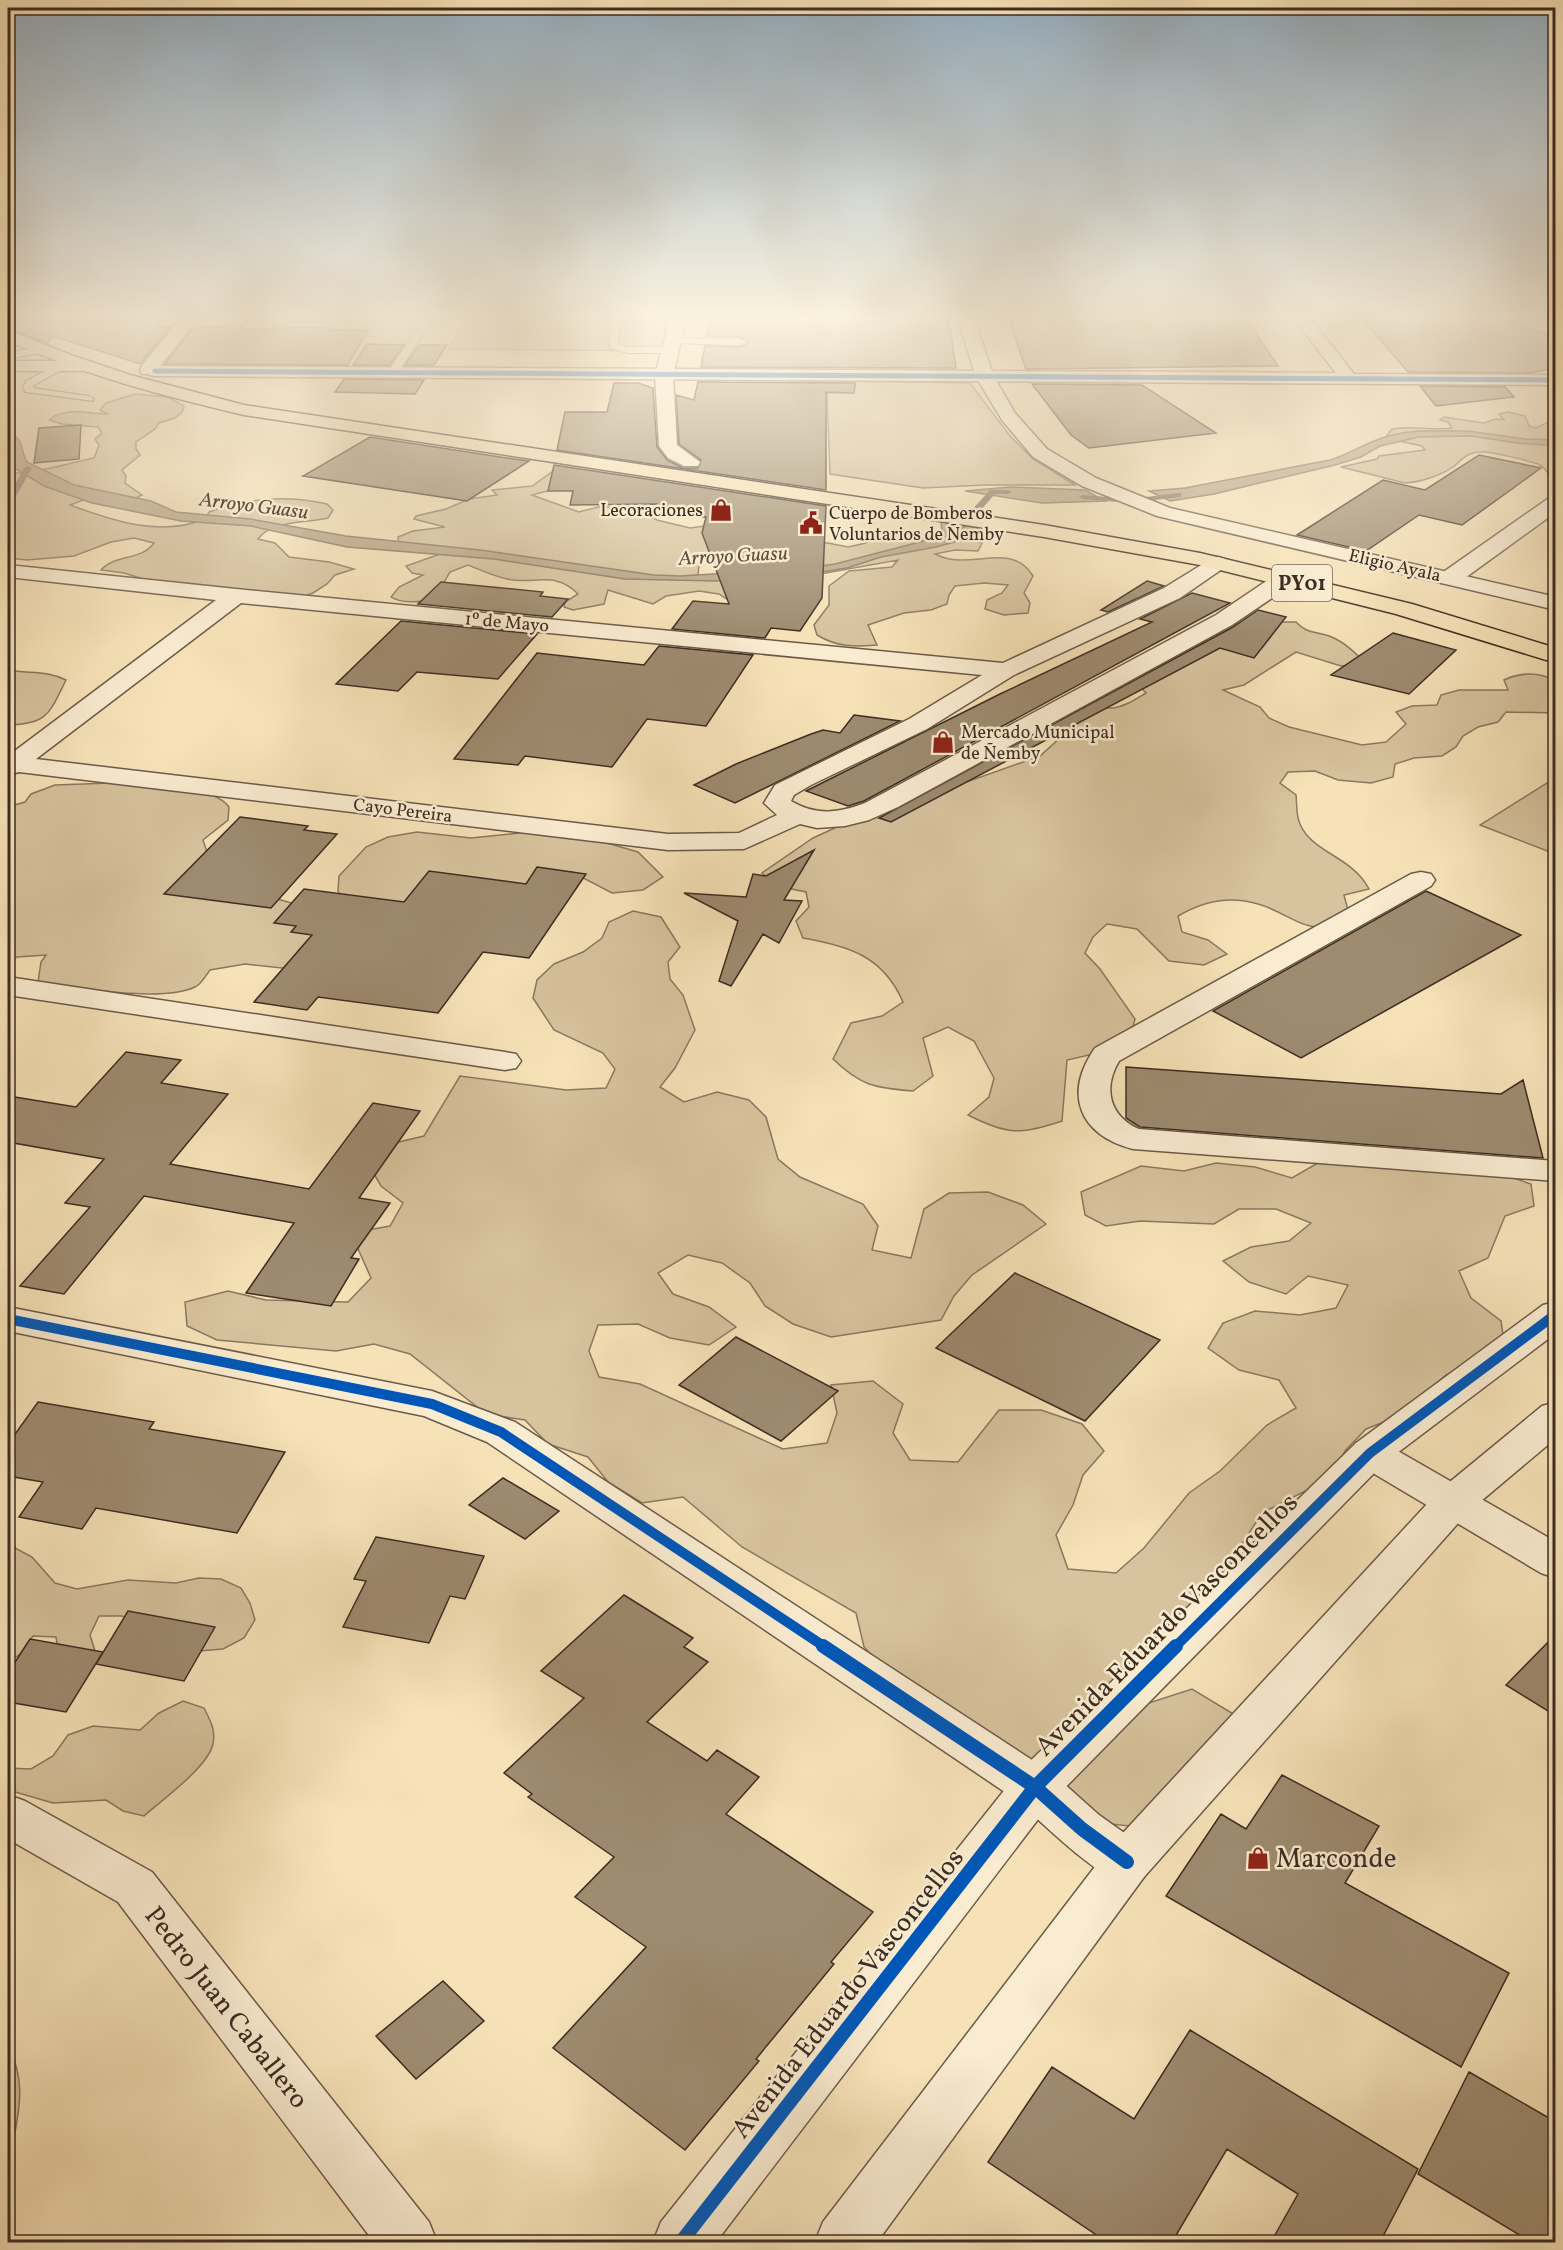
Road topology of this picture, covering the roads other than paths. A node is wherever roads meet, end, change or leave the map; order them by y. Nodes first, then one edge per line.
1 (335, 424) edge
2 (433, 424) edge
3 (667, 424) edge
4 (1015, 424) edge
5 (691, 462) junction
6 (1556, 502) edge
7 (1535, 518) junction
8 (1556, 523) edge
9 (1051, 524) junction
10 (1210, 570) junction
11 (8, 571) edge
12 (1450, 578) junction
13 (1285, 579) junction
14 (1263, 591) junction
15 (236, 596) junction
16 (1556, 604) edge
17 (1491, 614) dead end
18 (1556, 656) edge
19 (1006, 670) junction
20 (9, 765) edge
21 (795, 816) junction
22 (1421, 880) dead end
23 (8, 986) edge
24 (505, 1061) dead end
25 (1556, 1171) edge
26 (1556, 1314) edge
27 (8, 1319) edge
28 (1556, 1416) edge
29 (1370, 1453) junction
30 (1454, 1501) junction
31 (1556, 1563) edge
32 (1035, 1787) junction
33 (8, 1815) edge
34 (1127, 1862) junction
35 (409, 2242) edge
36 (681, 2242) edge
37 (843, 2242) edge

1 - 9 highway, PY01
2 - 5 highway, PY01
3 - 5 street
4 - 12 street, Eligio Ayala
5 - 9 highway, PY01
6 - 7 street
7 - 8 street
7 - 12 street
9 - 10 highway, PY01
9 - 17 highway, PY01
10 - 13 highway, PY01
10 - 14 street
10 - 19 street
11 - 15 street, 1º de Mayo
12 - 16 street, Eligio Ayala
13 - 14 street
13 - 18 highway, PY01
14 - 21 street
15 - 19 street, 1º de Mayo
15 - 20 street
19 - 21 street
20 - 21 street, Cayo Pereira
22 - 25 street
23 - 24 street
26 - 29 street, Avenida Eduardo Vasconcellos
27 - 32 street
28 - 30 street
29 - 30 street
29 - 32 street, Avenida Eduardo Vasconcellos
30 - 31 street
30 - 34 street
32 - 34 street
32 - 36 street, Avenida Eduardo Vasconcellos
33 - 35 street, Pedro Juan Caballero
34 - 37 street

